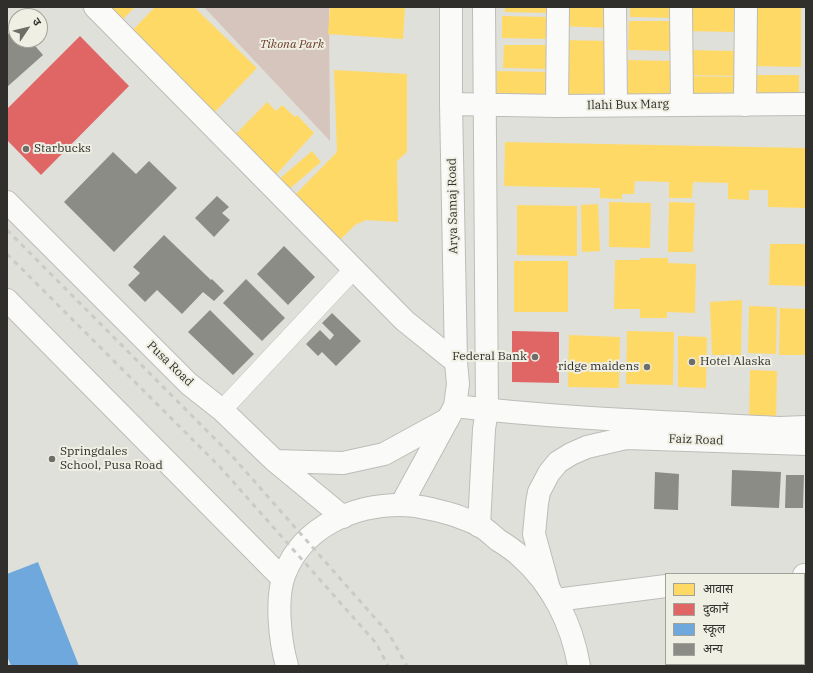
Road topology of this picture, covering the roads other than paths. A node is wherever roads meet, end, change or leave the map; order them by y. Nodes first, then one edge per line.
1 (95, 7) edge
2 (452, 7) edge
3 (484, 7) edge
4 (558, 7) edge
5 (616, 7) edge
6 (681, 7) edge
7 (746, 7) edge
8 (806, 92) edge
9 (451, 104) junction
10 (484, 104) junction
11 (682, 104) junction
12 (806, 104) edge
13 (616, 105) junction
14 (745, 105) junction
15 (558, 106) junction
16 (7, 202) edge
17 (354, 268) junction
18 (7, 300) edge
19 (456, 362) junction
20 (222, 410) junction
21 (452, 412) junction
22 (485, 419) junction
23 (806, 428) edge
24 (806, 444) edge
25 (275, 461) junction
26 (401, 505) junction
27 (343, 517) junction
28 (479, 526) junction
29 (283, 579) junction
30 (665, 586) edge
31 (552, 595) junction
32 (285, 665) edge
33 (579, 666) edge

1 - 17 street
2 - 9 street, Arya Samaj Road
3 - 10 street
4 - 15 street
5 - 13 street
6 - 11 street
7 - 14 street
8 - 12 street
9 - 10 street, Ilahi Bux Marg
9 - 19 street, Arya Samaj Road
10 - 15 street, Ilahi Bux Marg
10 - 22 street
11 - 13 street, Ilahi Bux Marg
11 - 14 street, Ilahi Bux Marg
12 - 14 street, Ilahi Bux Marg
13 - 15 street, Ilahi Bux Marg
16 - 20 street, Pusa Road
17 - 19 street
17 - 20 street
18 - 29 street
19 - 21 street, Arya Samaj Road
20 - 25 street, Pusa Road
21 - 22 street
21 - 25 street
21 - 26 street
22 - 23 street
22 - 28 street
24 - 31 street, Faiz Road
25 - 27 street, Pusa Road
26 - 27 street
26 - 28 street
27 - 29 street
28 - 31 street
29 - 32 street
30 - 31 street
31 - 33 street

